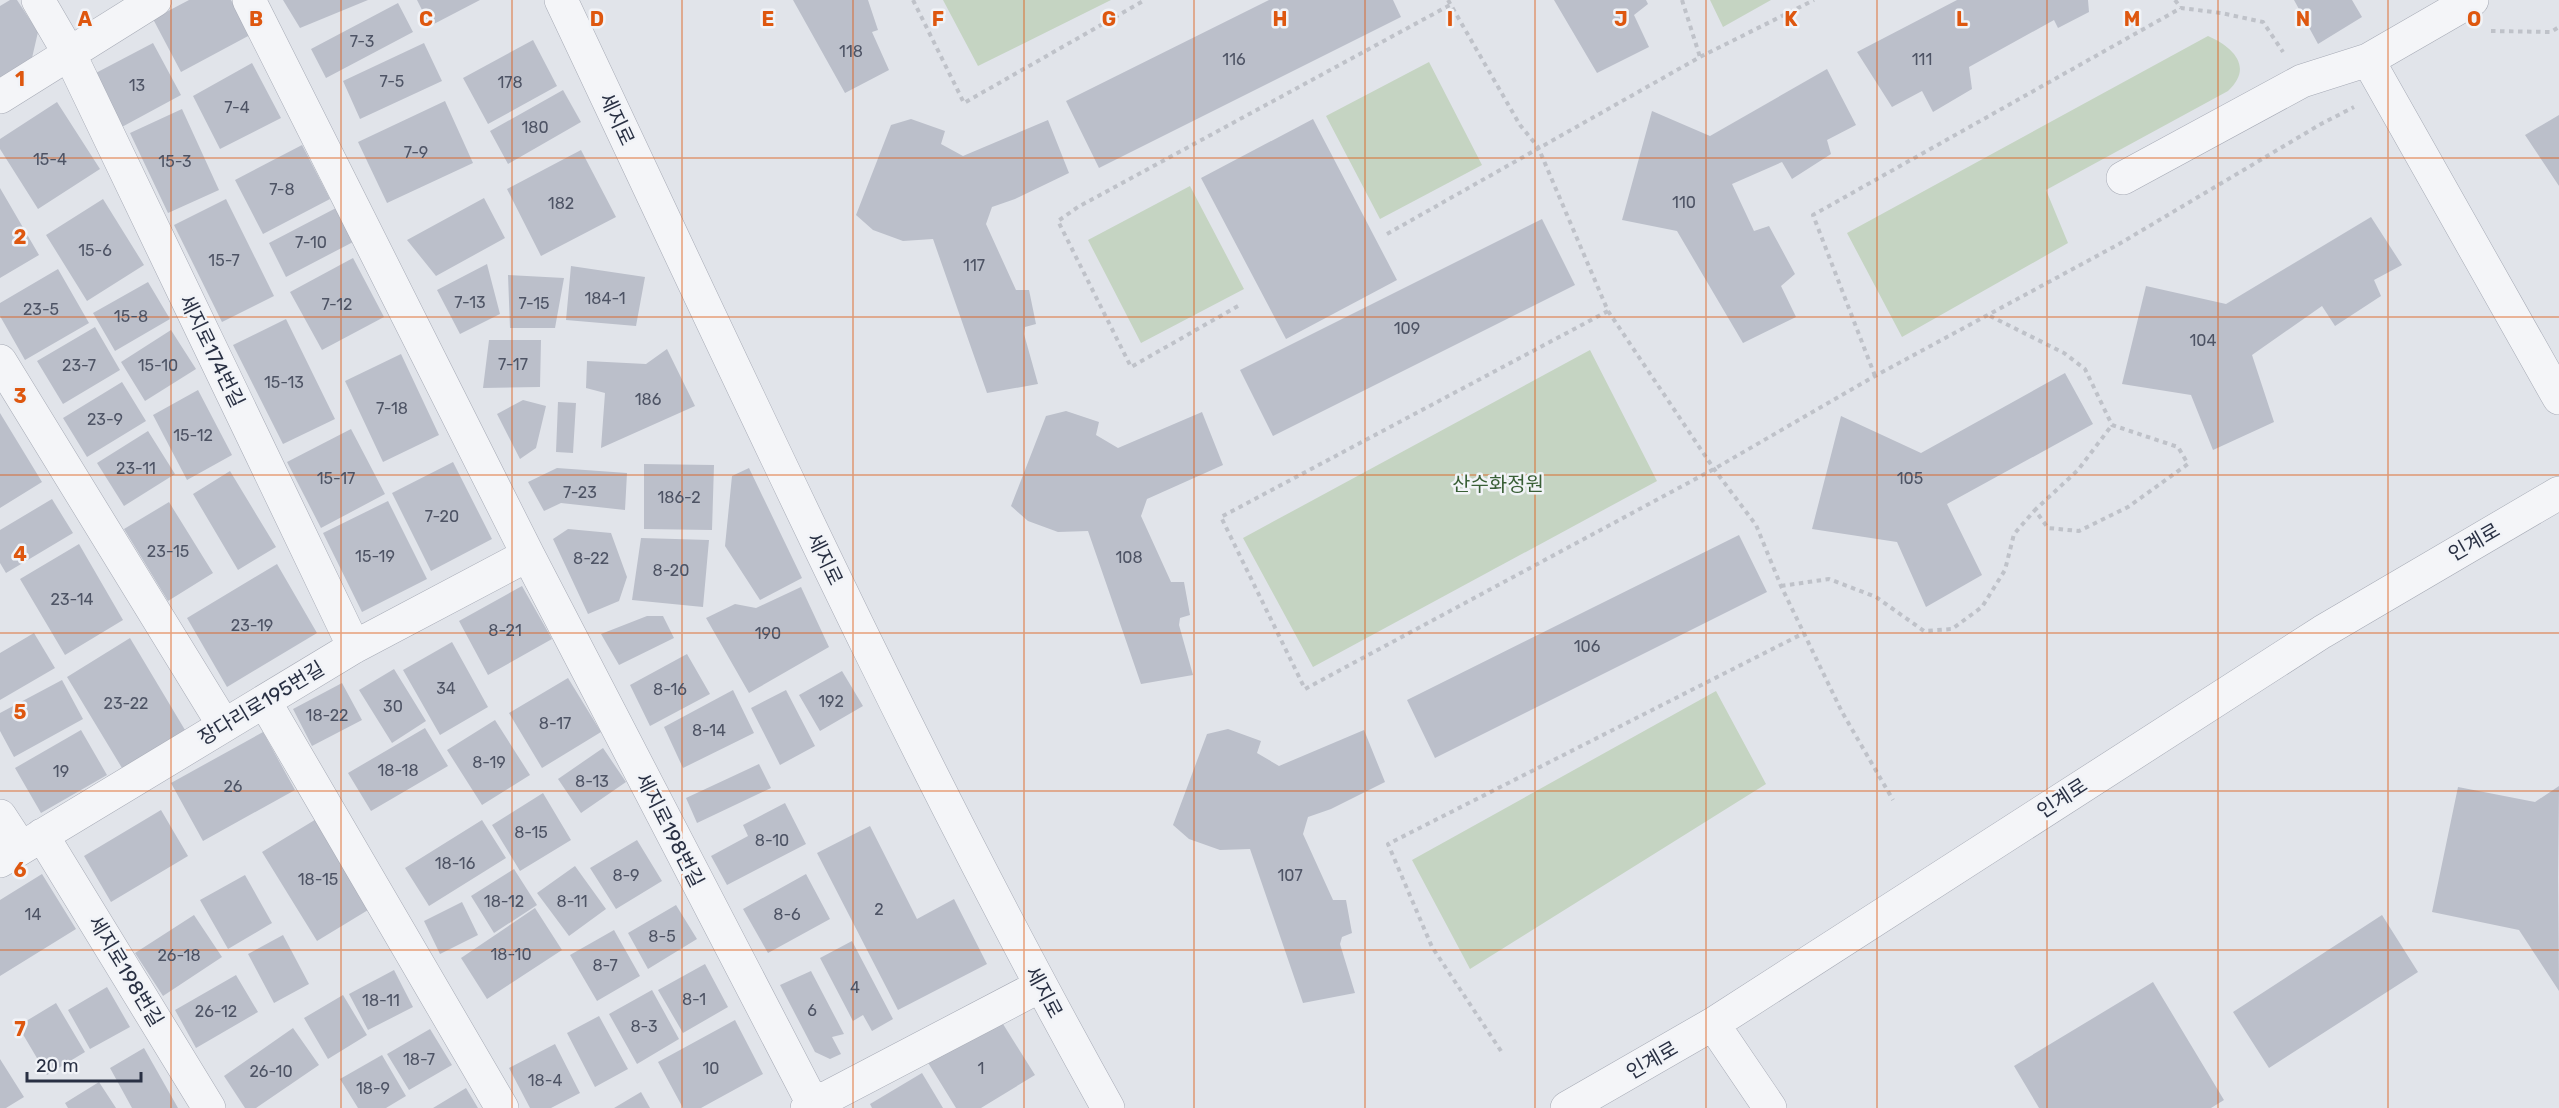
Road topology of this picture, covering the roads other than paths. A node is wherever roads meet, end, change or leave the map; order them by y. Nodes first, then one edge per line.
1 (38, 0) edge
2 (155, 0) edge
3 (249, 0) edge
4 (561, 0) edge
5 (2472, 0) edge
6 (70, 55) junction
7 (2367, 60) junction
8 (0, 97) edge
9 (2123, 178) dead end
10 (0, 361) edge
11 (2559, 398) edge
12 (2559, 493) edge
13 (528, 555) junction
14 (354, 647) junction
15 (265, 702) junction
16 (223, 724) junction
17 (0, 816) edge
18 (21, 848) edge
19 (1040, 986) junction
20 (1713, 1024) junction
21 (810, 1106) edge
22 (209, 1108) edge
23 (502, 1108) edge
24 (1108, 1108) edge
25 (1567, 1108) edge
26 (1770, 1108) edge

1 - 6 street, 세지로174번길
2 - 6 street
3 - 13 street
4 - 19 street, 세지로
5 - 7 street
6 - 8 street
6 - 14 street, 세지로174번길
7 - 9 street
7 - 11 street
10 - 16 street
12 - 20 street, 인계로
13 - 14 street, 장다리로195번길
13 - 21 street, 세지로198번길
14 - 15 street, 장다리로195번길
15 - 16 street, 장다리로195번길
15 - 23 street
16 - 18 street, 장다리로195번길
17 - 18 street
18 - 22 street, 세지로198번길
19 - 21 street, 세지로198번길
19 - 24 street, 세지로
20 - 25 street, 인계로
20 - 26 street

